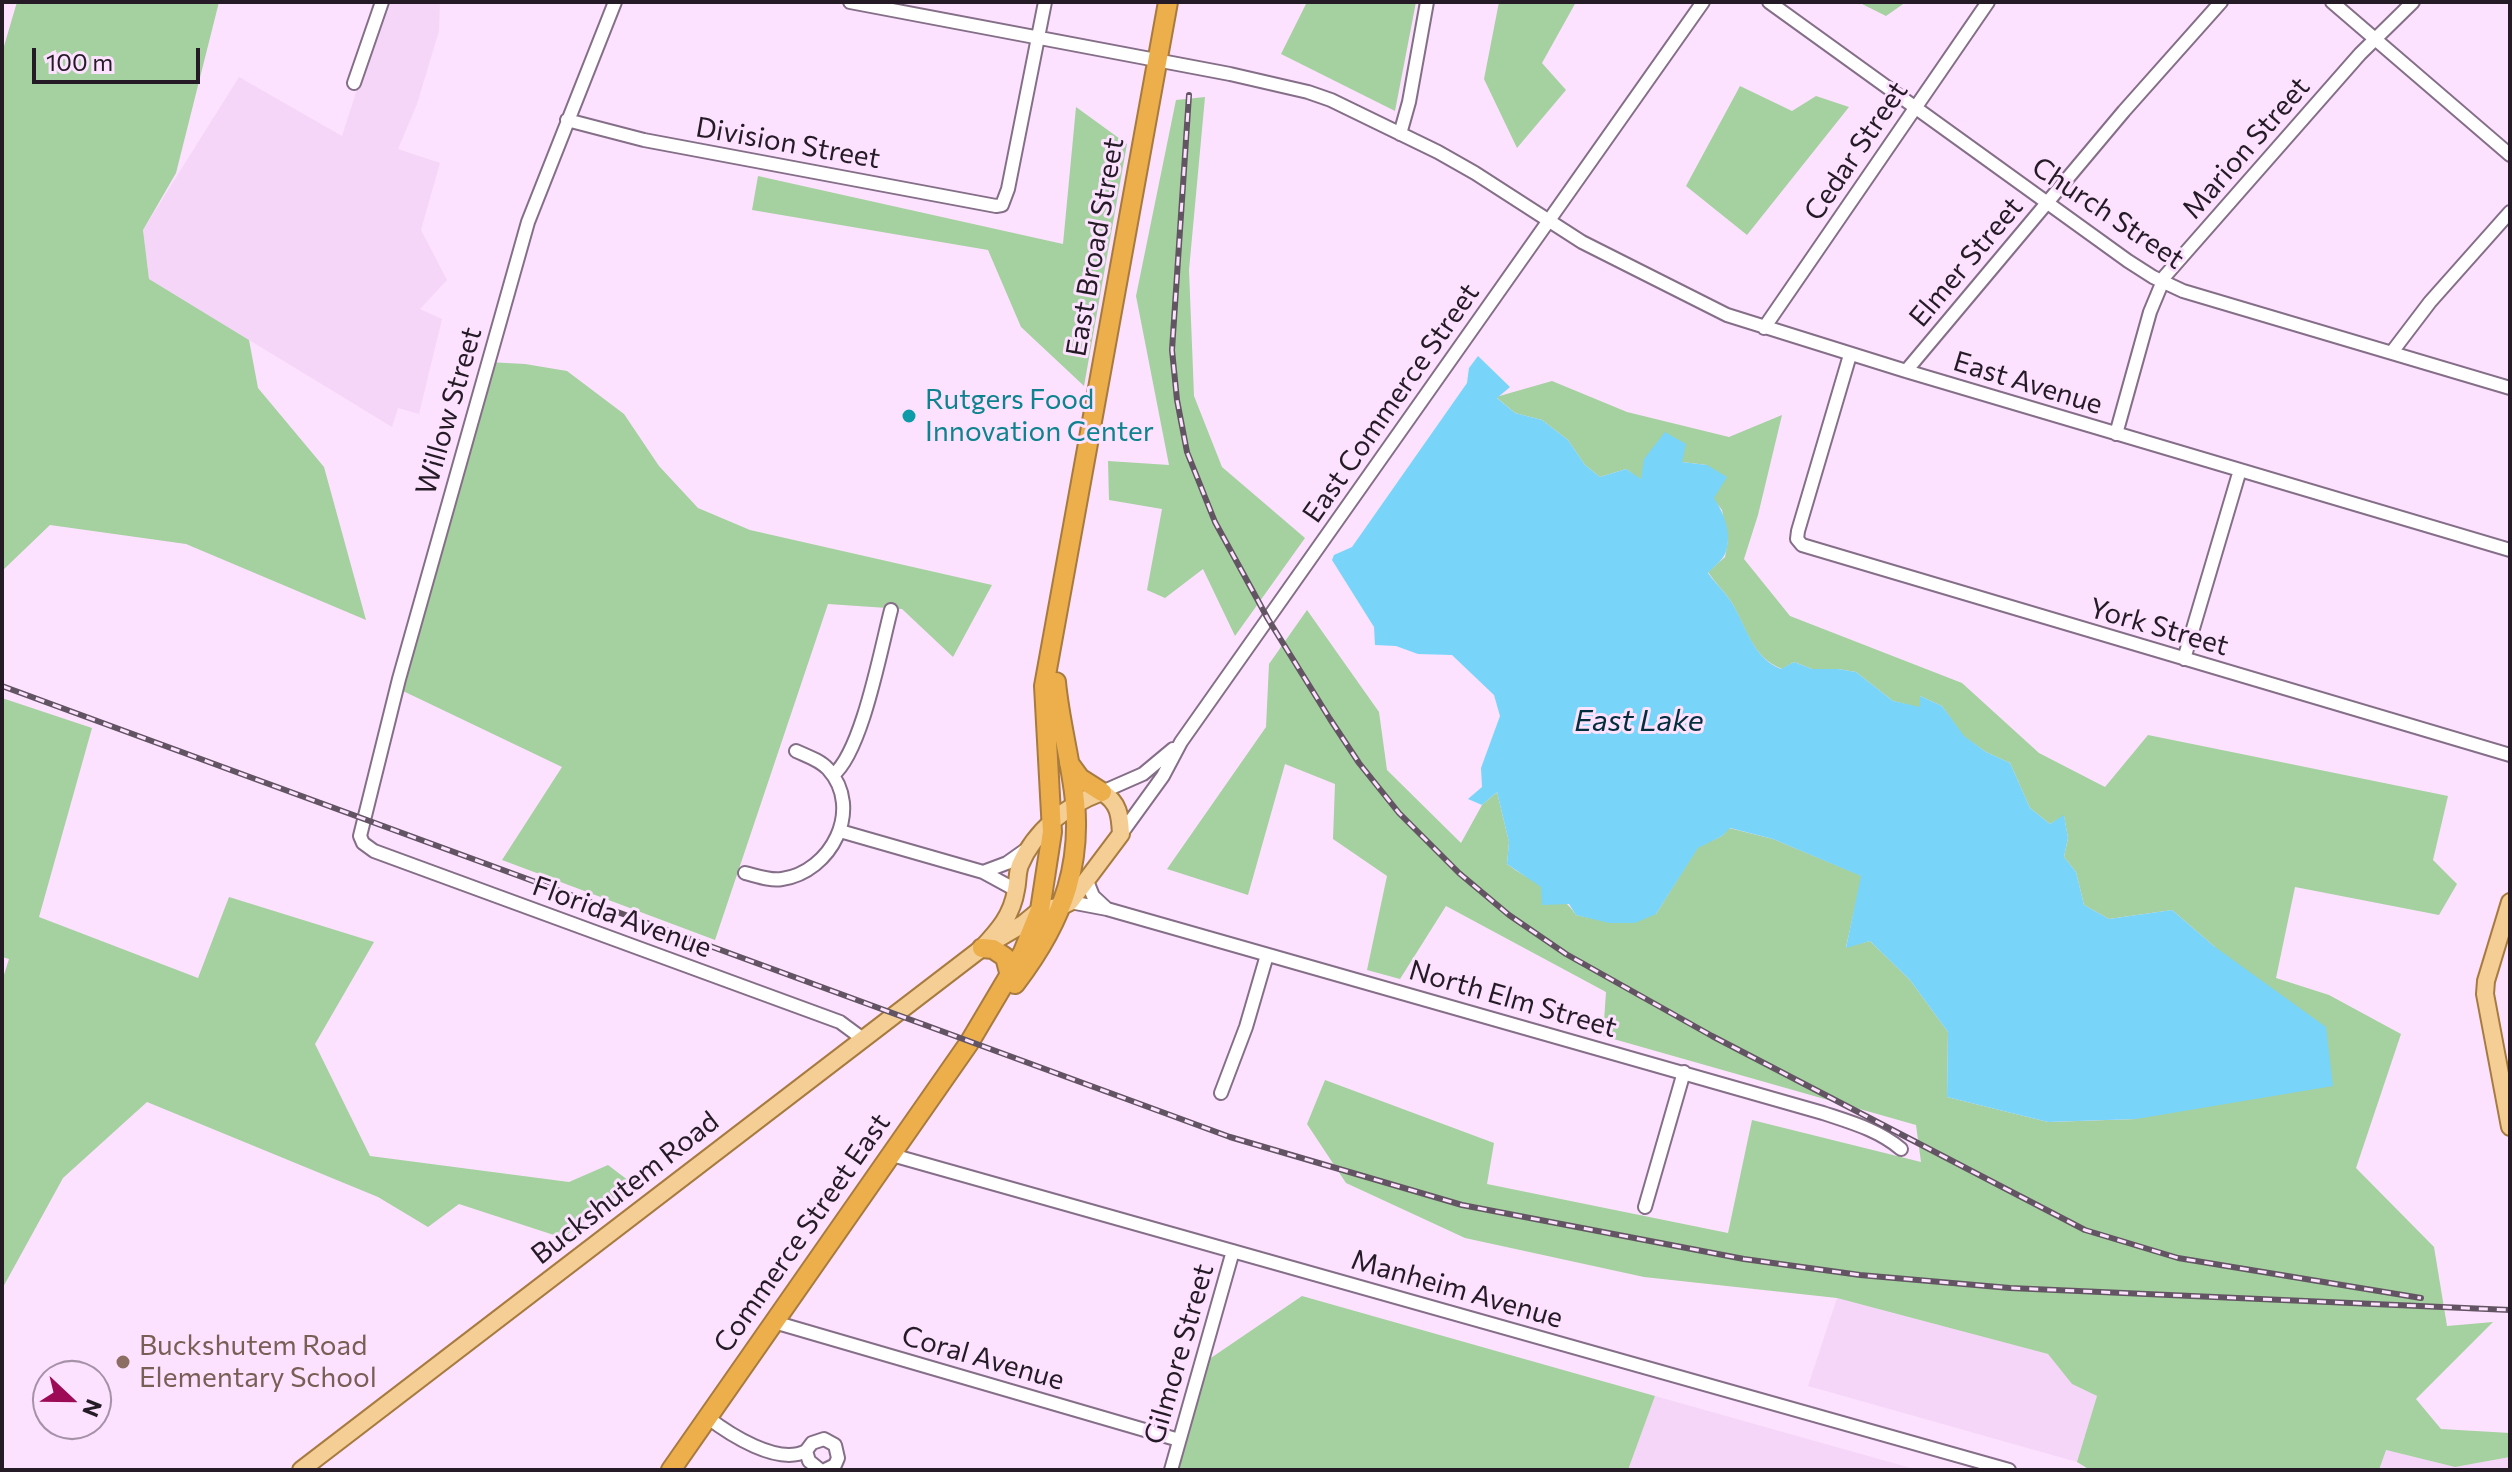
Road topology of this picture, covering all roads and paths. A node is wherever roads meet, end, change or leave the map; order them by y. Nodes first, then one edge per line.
1 (382, 2) edge
2 (615, 2) edge
3 (850, 2) edge
4 (1045, 2) edge
5 (1168, 2) edge
6 (1427, 2) edge
7 (1703, 2) edge
8 (1769, 2) edge
9 (1988, 2) edge
10 (2221, 2) edge
11 (2332, 2) edge
12 (2413, 2) edge
13 (1038, 38) junction
14 (2375, 39) junction
15 (1158, 60) junction
16 (354, 83) dead end
17 (1915, 107) junction
18 (567, 120) junction
19 (1400, 134) junction
20 (2510, 155) edge
21 (2047, 203) junction
22 (2510, 212) edge
23 (1549, 221) junction
24 (2162, 282) junction
25 (1764, 328) junction
26 (2392, 352) junction
27 (1850, 355) junction
28 (1906, 371) junction
29 (2510, 388) edge
30 (2116, 434) junction
31 (2240, 470) junction
32 (2510, 550) edge
33 (891, 610) dead end
34 (2184, 659) junction
35 (1181, 742) junction
36 (796, 751) dead end
37 (1060, 752) junction
38 (2510, 755) edge
39 (833, 775) junction
40 (1102, 792) junction
41 (1075, 804) junction
42 (1051, 822) junction
43 (840, 831) junction
44 (1121, 834) junction
45 (1037, 837) junction
46 (363, 843) joint
47 (983, 872) junction
48 (745, 873) dead end
49 (1087, 881) junction
50 (1016, 890) junction
51 (2510, 902) edge
52 (1066, 904) junction
53 (1107, 909) junction
54 (1040, 910) junction
55 (982, 948) junction
56 (1267, 955) junction
57 (1010, 976) junction
58 (979, 1028) junction
59 (863, 1039) junction
60 (1684, 1072) junction
61 (2504, 1075) edge
62 (1221, 1093) dead end
63 (2510, 1127) edge
64 (1901, 1149) dead end
65 (892, 1155) junction
66 (1645, 1207) dead end
67 (1233, 1251) junction
68 (774, 1322) junction
69 (707, 1417) junction
70 (1179, 1440) junction
71 (806, 1451) junction
72 (301, 1470) edge
73 (671, 1470) edge
74 (823, 1470) edge
75 (1171, 1470) edge
76 (2009, 1470) edge

1 - 16 street
2 - 18 street, Willow Street
3 - 13 street, East Avenue
4 - 13 street
5 - 15 highway, East Broad Street
6 - 19 street
7 - 23 street, East Commerce Street
8 - 17 street, Church Street
9 - 17 street, Cedar Street
10 - 21 street, Elmer Street
11 - 14 street
12 - 14 street, Marion Street
13 - 15 street, East Avenue
13 - 18 street, Division Street
14 - 20 street
14 - 24 street, Marion Street
15 - 19 street, East Avenue
15 - 37 highway, East Broad Street
17 - 21 street, Church Street
17 - 25 street, Cedar Street
18 - 46 street, Willow Street
19 - 23 street, East Avenue
21 - 24 street, Church Street
21 - 28 street, Elmer Street
22 - 26 street
23 - 25 street, East Avenue
23 - 35 street, East Commerce Street
24 - 26 street, Church Street
24 - 30 street, Marion Street
25 - 27 street, East Avenue
26 - 29 street, Church Street
27 - 28 street, East Avenue
27 - 34 street, York Street
28 - 30 street, East Avenue
30 - 31 street, East Avenue
31 - 32 street, East Avenue
31 - 34 street
33 - 39 street
34 - 38 street, York Street
35 - 40 street
35 - 44 street, East Commerce Street
36 - 39 street
37 - 40 highway
37 - 41 highway, East Broad Street
37 - 42 highway, East Broad Street
39 - 43 street
40 - 41 main road
40 - 44 main road
41 - 42 main road
41 - 52 highway, East Broad Street
42 - 45 main road
42 - 54 highway, East Broad Street
43 - 47 street
43 - 48 street
44 - 49 main road, Commerce Street East
45 - 47 street
45 - 50 main road
46 - 59 street, Florida Avenue
47 - 50 street
49 - 52 main road, Commerce Street East
49 - 53 street
50 - 54 main road
50 - 55 main road
51 - 61 main road
52 - 53 street, North Elm Street
52 - 54 main road
52 - 58 highway, Commerce Street East
53 - 56 street, North Elm Street
54 - 55 main road
54 - 57 highway, Commerce Street East
55 - 57 highway
55 - 59 main road, Buckshutem Road
56 - 60 street, North Elm Street
56 - 62 street
57 - 58 highway, Commerce Street East
58 - 65 highway, Commerce Street East
59 - 72 main road, Buckshutem Road
60 - 64 street, North Elm Street
60 - 66 street
61 - 63 main road
65 - 67 street, Manheim Avenue
65 - 68 highway, Commerce Street East
67 - 70 street, Gilmore Street
67 - 76 street, Manheim Avenue
68 - 69 highway, Commerce Street East
68 - 70 street, Coral Avenue
69 - 71 street
69 - 73 highway, Commerce Street East
70 - 75 street, Gilmore Street
71 - 74 street
71 - 74 street

